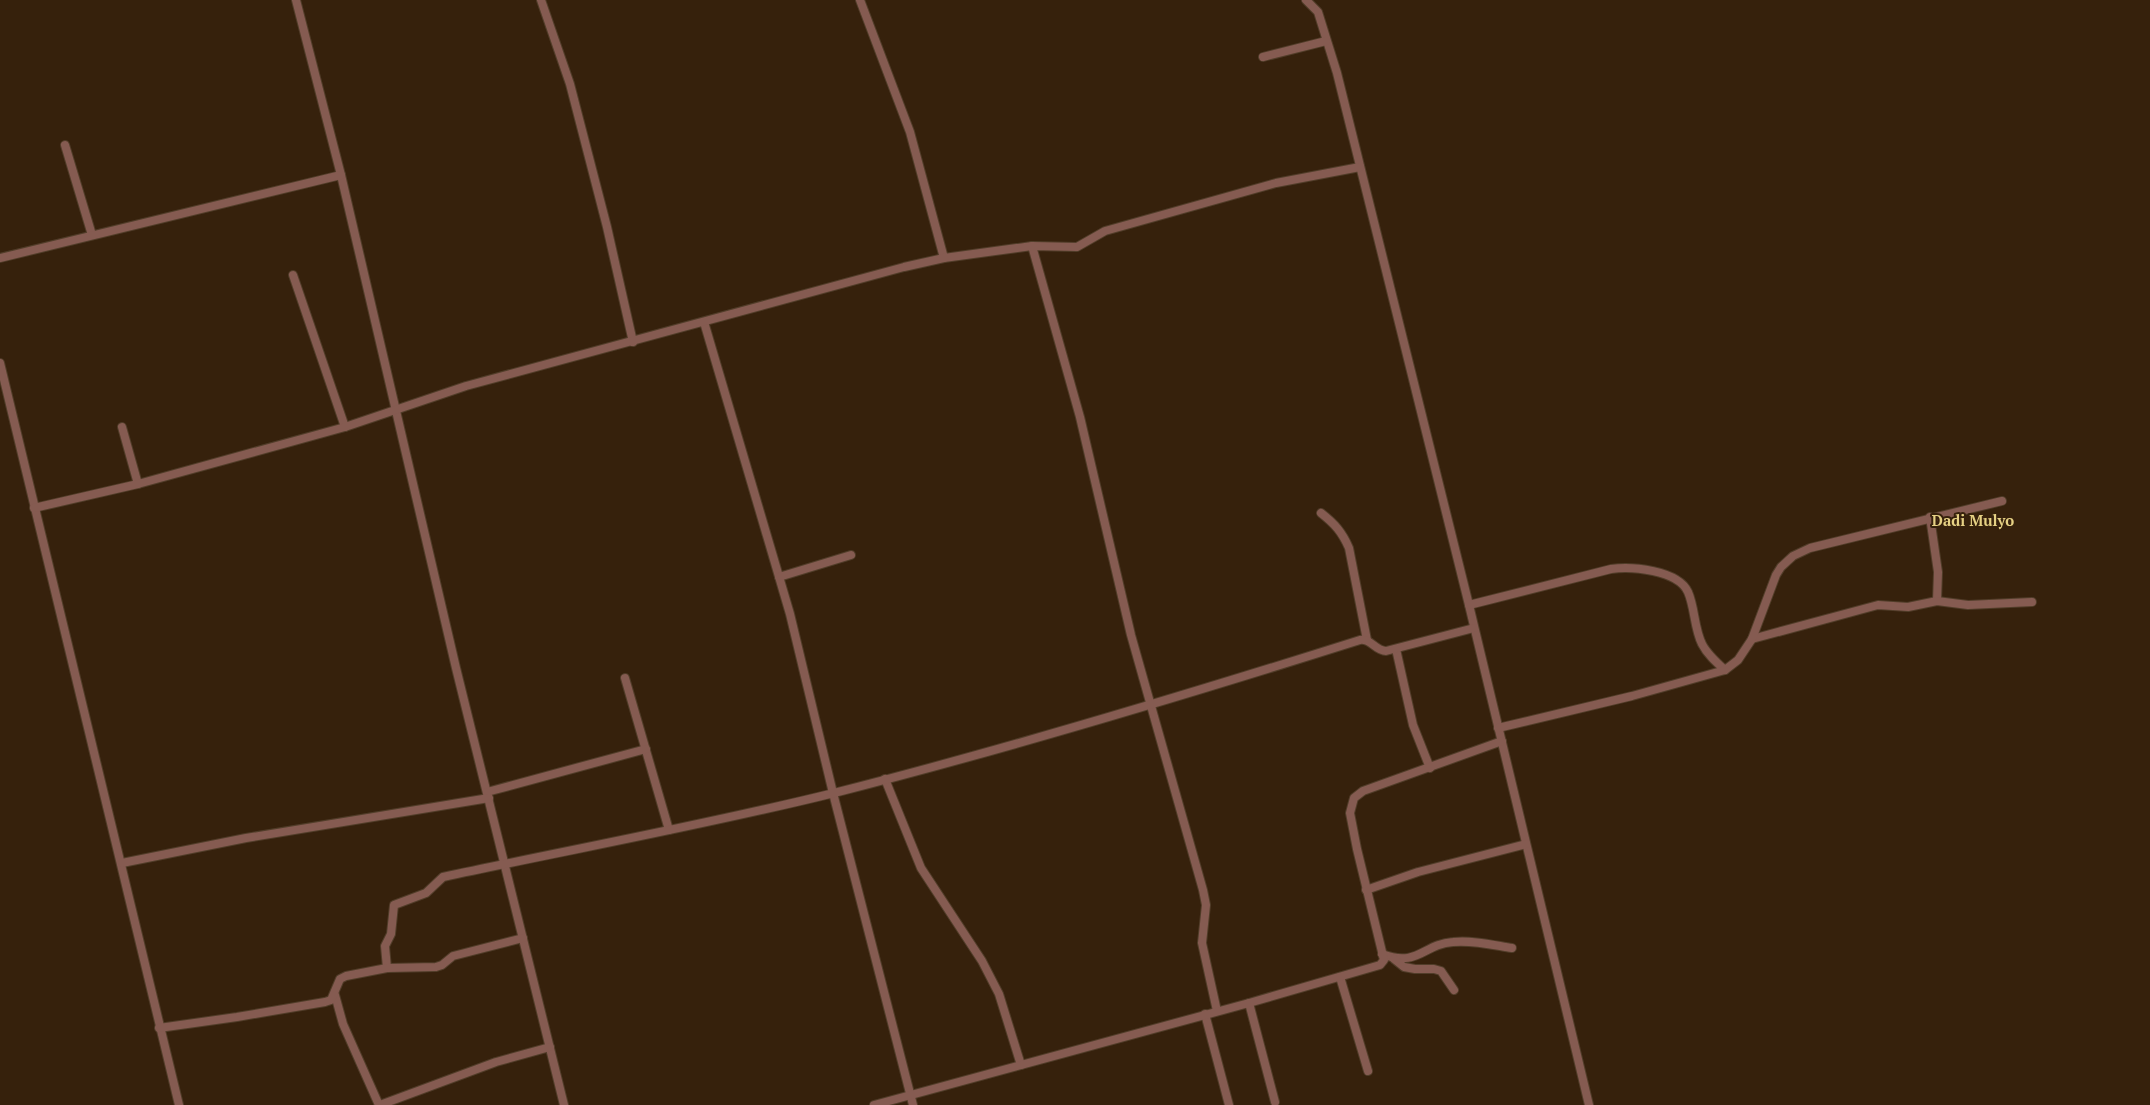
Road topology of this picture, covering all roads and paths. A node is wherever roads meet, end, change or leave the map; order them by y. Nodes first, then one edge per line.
1 (296, 0) edge
2 (541, 0) edge
3 (860, 0) edge
4 (1306, 0) edge
5 (1326, 41) junction
6 (1263, 57) dead end
7 (65, 145) dead end
8 (1360, 167) junction
9 (341, 175) junction
10 (92, 235) junction
11 (1032, 246) junction
12 (0, 258) edge
13 (944, 258) junction
14 (293, 275) dead end
15 (704, 322) junction
16 (633, 342) junction
17 (0, 363) edge
18 (395, 409) junction
19 (122, 427) dead end
20 (345, 428) junction
21 (138, 484) junction
22 (2002, 501) dead end
23 (34, 508) junction
24 (1321, 514) dead end
25 (1930, 517) junction
26 (851, 555) dead end
27 (779, 577) junction
28 (1937, 601) junction
29 (2032, 602) dead end
30 (1469, 605) junction
31 (1474, 628) junction
32 (1752, 639) junction
33 (1367, 640) junction
34 (1396, 649) junction
35 (1724, 670) junction
36 (625, 678) dead end
37 (1151, 706) junction
38 (1498, 728) junction
39 (1502, 741) junction
40 (646, 749) junction
41 (1430, 768) junction
42 (885, 780) junction
43 (833, 793) junction
44 (488, 795) junction
45 (669, 830) junction
46 (1526, 844) junction
47 (122, 863) junction
48 (506, 864) junction
49 (1366, 890) junction
50 (523, 938) junction
51 (1512, 948) dead end
52 (1382, 954) junction
53 (1394, 959) junction
54 (387, 968) junction
55 (1340, 977) junction
56 (1454, 990) dead end
57 (335, 995) junction
58 (1249, 1003) junction
59 (1217, 1011) junction
60 (1205, 1014) junction
61 (159, 1028) junction
62 (550, 1047) junction
63 (1022, 1065) junction
64 (1368, 1071) dead end
65 (911, 1095) junction
66 (1275, 1102) dead end
67 (179, 1105) edge
68 (379, 1105) edge
69 (564, 1105) edge
70 (874, 1105) edge
71 (913, 1105) edge
72 (1229, 1105) edge
73 (1589, 1105) edge

1 - 9 street
2 - 16 street
3 - 13 street
4 - 5 street
5 - 6 street
5 - 8 street
7 - 10 street
8 - 11 street
8 - 30 street
9 - 10 street
9 - 18 street
10 - 12 street
11 - 13 street
11 - 37 street
13 - 15 street
14 - 20 street
15 - 16 street
15 - 27 street
16 - 18 street
17 - 23 street
18 - 20 street
18 - 44 street
19 - 21 street
20 - 21 street
21 - 23 street
22 - 25 street
23 - 47 street
24 - 33 street
25 - 28 street
25 - 32 street
26 - 27 street
27 - 43 street
28 - 29 street
28 - 32 street
30 - 31 street
30 - 35 street
31 - 34 street
31 - 38 street
32 - 35 street
33 - 34 street
33 - 37 street
34 - 41 street
35 - 38 street
36 - 40 street
37 - 42 street
37 - 59 street
38 - 39 street
39 - 41 street
39 - 46 street
40 - 44 street
40 - 45 street
41 - 49 street
42 - 43 street
42 - 63 street
43 - 45 street
43 - 65 street
44 - 47 street
44 - 48 street
45 - 48 street
46 - 49 street
46 - 73 street
47 - 61 street
48 - 50 street
48 - 54 street
49 - 52 street
50 - 54 street
50 - 62 street
51 - 53 street
52 - 53 street
52 - 55 street
53 - 56 street
54 - 57 street
55 - 58 street
55 - 64 street
57 - 61 street
57 - 68 street
58 - 59 street
58 - 66 street
59 - 60 street
60 - 63 street
60 - 72 street
61 - 67 street
62 - 68 street
62 - 69 street
63 - 65 street
65 - 70 street
65 - 71 street

